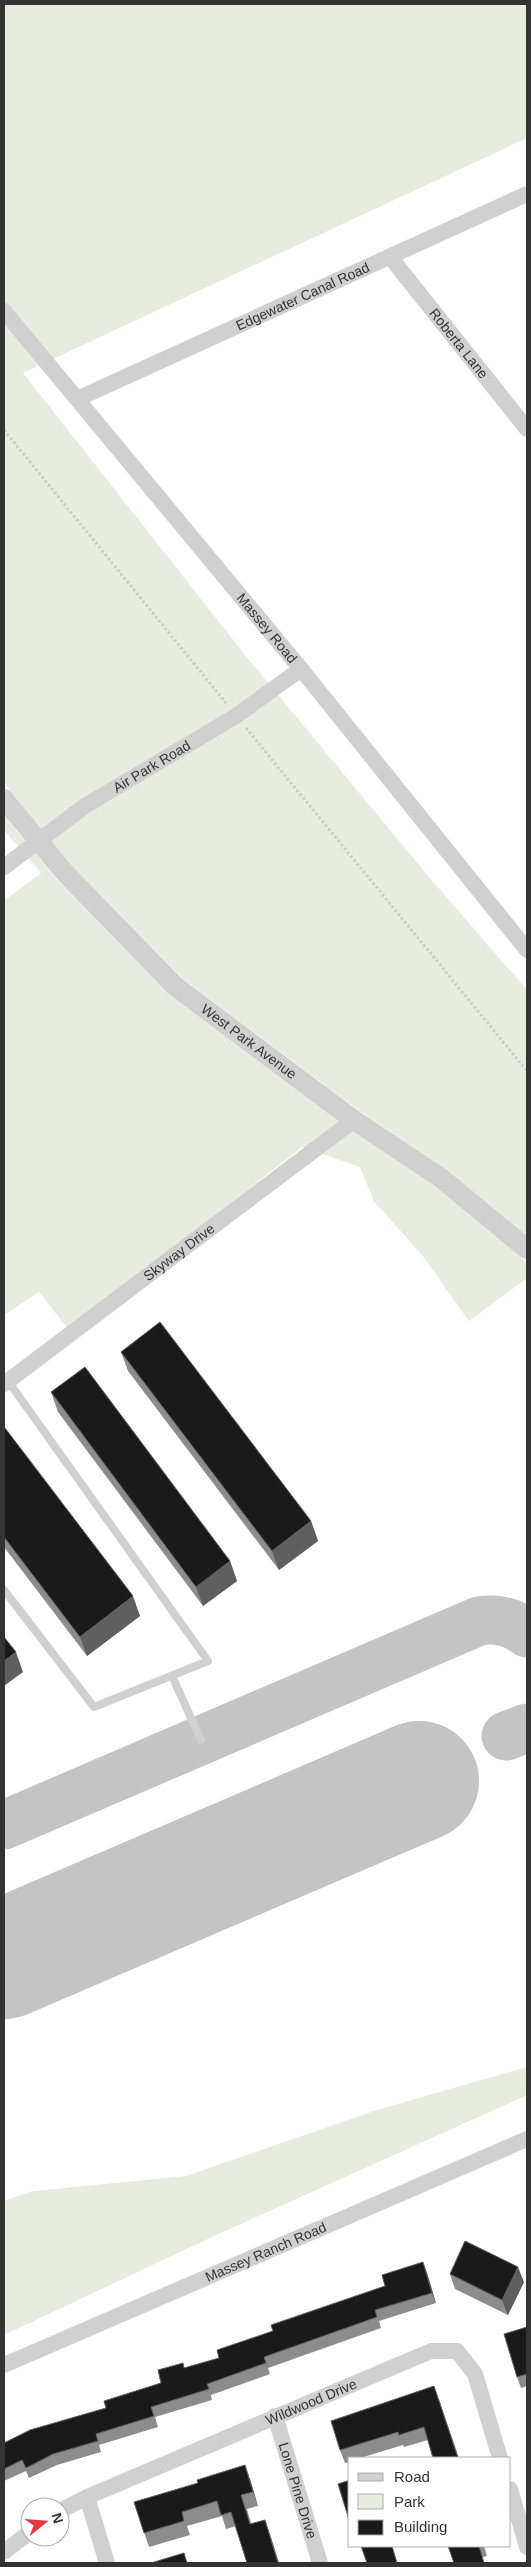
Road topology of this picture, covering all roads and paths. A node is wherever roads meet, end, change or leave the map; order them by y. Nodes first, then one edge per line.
1 (527, 194) edge
2 (391, 258) junction
3 (4, 311) edge
4 (77, 399) junction
5 (527, 429) edge
6 (4, 430) edge
7 (301, 669) junction
8 (236, 716) junction
9 (4, 799) edge
10 (38, 841) junction
11 (4, 866) edge
12 (527, 950) edge
13 (527, 1071) edge
14 (354, 1120) junction
15 (527, 1249) edge
16 (6, 1383) edge
17 (4, 1590) edge
18 (172, 1676) junction
19 (201, 1740) dead end
20 (527, 2140) edge
21 (4, 2364) edge
22 (275, 2416) junction
23 (500, 2457) edge
24 (511, 2492) edge
25 (87, 2496) junction
26 (70, 2505) edge
27 (20, 2540) edge
28 (527, 2548) edge
29 (4, 2552) edge
30 (107, 2563) edge
31 (320, 2563) edge

1 - 2 street, Edgewater Canal Road
2 - 4 street, Edgewater Canal Road
2 - 5 street, Roberta Lane
3 - 4 street, Massey Road
4 - 7 street, Massey Road
6 - 8 path
7 - 8 street, Air Park Road
7 - 12 street, Massey Road
8 - 10 street, Air Park Road
8 - 13 path
9 - 10 street, West Park Avenue
10 - 11 street, Air Park Road
10 - 14 street, West Park Avenue
14 - 15 street, West Park Avenue
14 - 16 street, Skyway Drive
16 - 18 lane
17 - 18 lane
18 - 19 lane
20 - 21 street, Massey Ranch Road
22 - 23 street, Wildwood Drive
22 - 25 street, Wildwood Drive
22 - 31 street, Lone Pine Drive
24 - 28 street
25 - 26 street, Wildwood Drive
25 - 30 street
27 - 29 street

